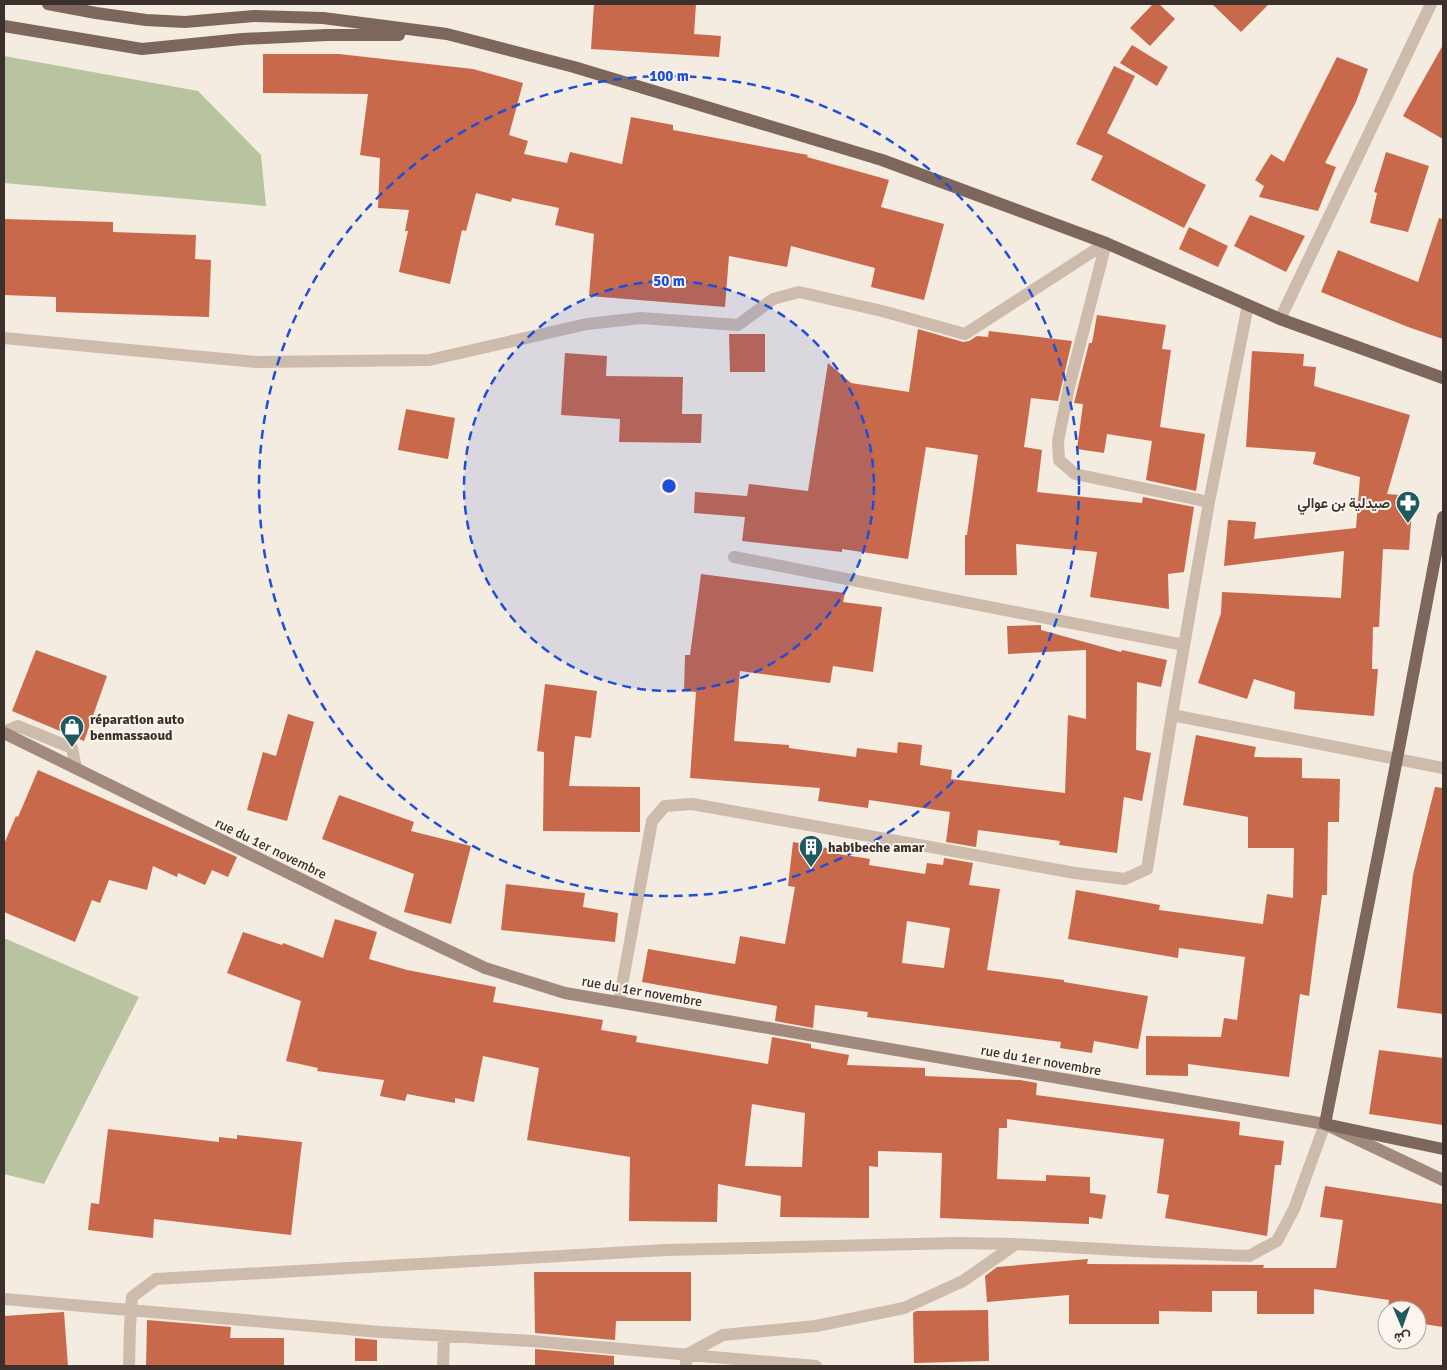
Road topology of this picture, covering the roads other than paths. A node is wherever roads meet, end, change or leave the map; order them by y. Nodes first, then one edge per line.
1 (48, 4) edge
2 (1432, 4) edge
3 (4, 26) edge
4 (447, 34) junction
5 (1106, 244) junction
6 (1248, 304) junction
7 (1280, 319) junction
8 (4, 338) edge
9 (1443, 378) edge
10 (1210, 502) junction
11 (1443, 517) edge
12 (734, 557) dead end
13 (1184, 645) junction
14 (1172, 715) junction
15 (4, 733) edge
16 (1397, 759) junction
17 (1443, 768) edge
18 (620, 1002) junction
19 (1325, 1124) junction
20 (1443, 1149) edge
21 (1443, 1180) edge
22 (1016, 1244) junction
23 (4, 1299) edge
24 (131, 1311) junction
25 (444, 1336) junction
26 (686, 1361) edge
27 (129, 1366) edge
28 (444, 1366) edge
29 (816, 1366) edge

1 - 4 main road
2 - 7 street
3 - 4 main road
4 - 5 main road
5 - 6 main road
5 - 8 street
5 - 10 street
6 - 7 main road
6 - 10 street
7 - 9 main road
10 - 13 street
11 - 16 main road
12 - 13 street
13 - 14 street
14 - 16 street
14 - 18 street
15 - 18 main road, rue du 1er novembre
16 - 17 street
16 - 19 main road
18 - 19 main road, rue du 1er novembre
19 - 20 main road
19 - 21 main road, rue du 1er novembre
19 - 22 street
22 - 24 street
22 - 26 street
23 - 24 street
24 - 25 street
24 - 27 street
25 - 26 street
25 - 28 street
26 - 29 street

